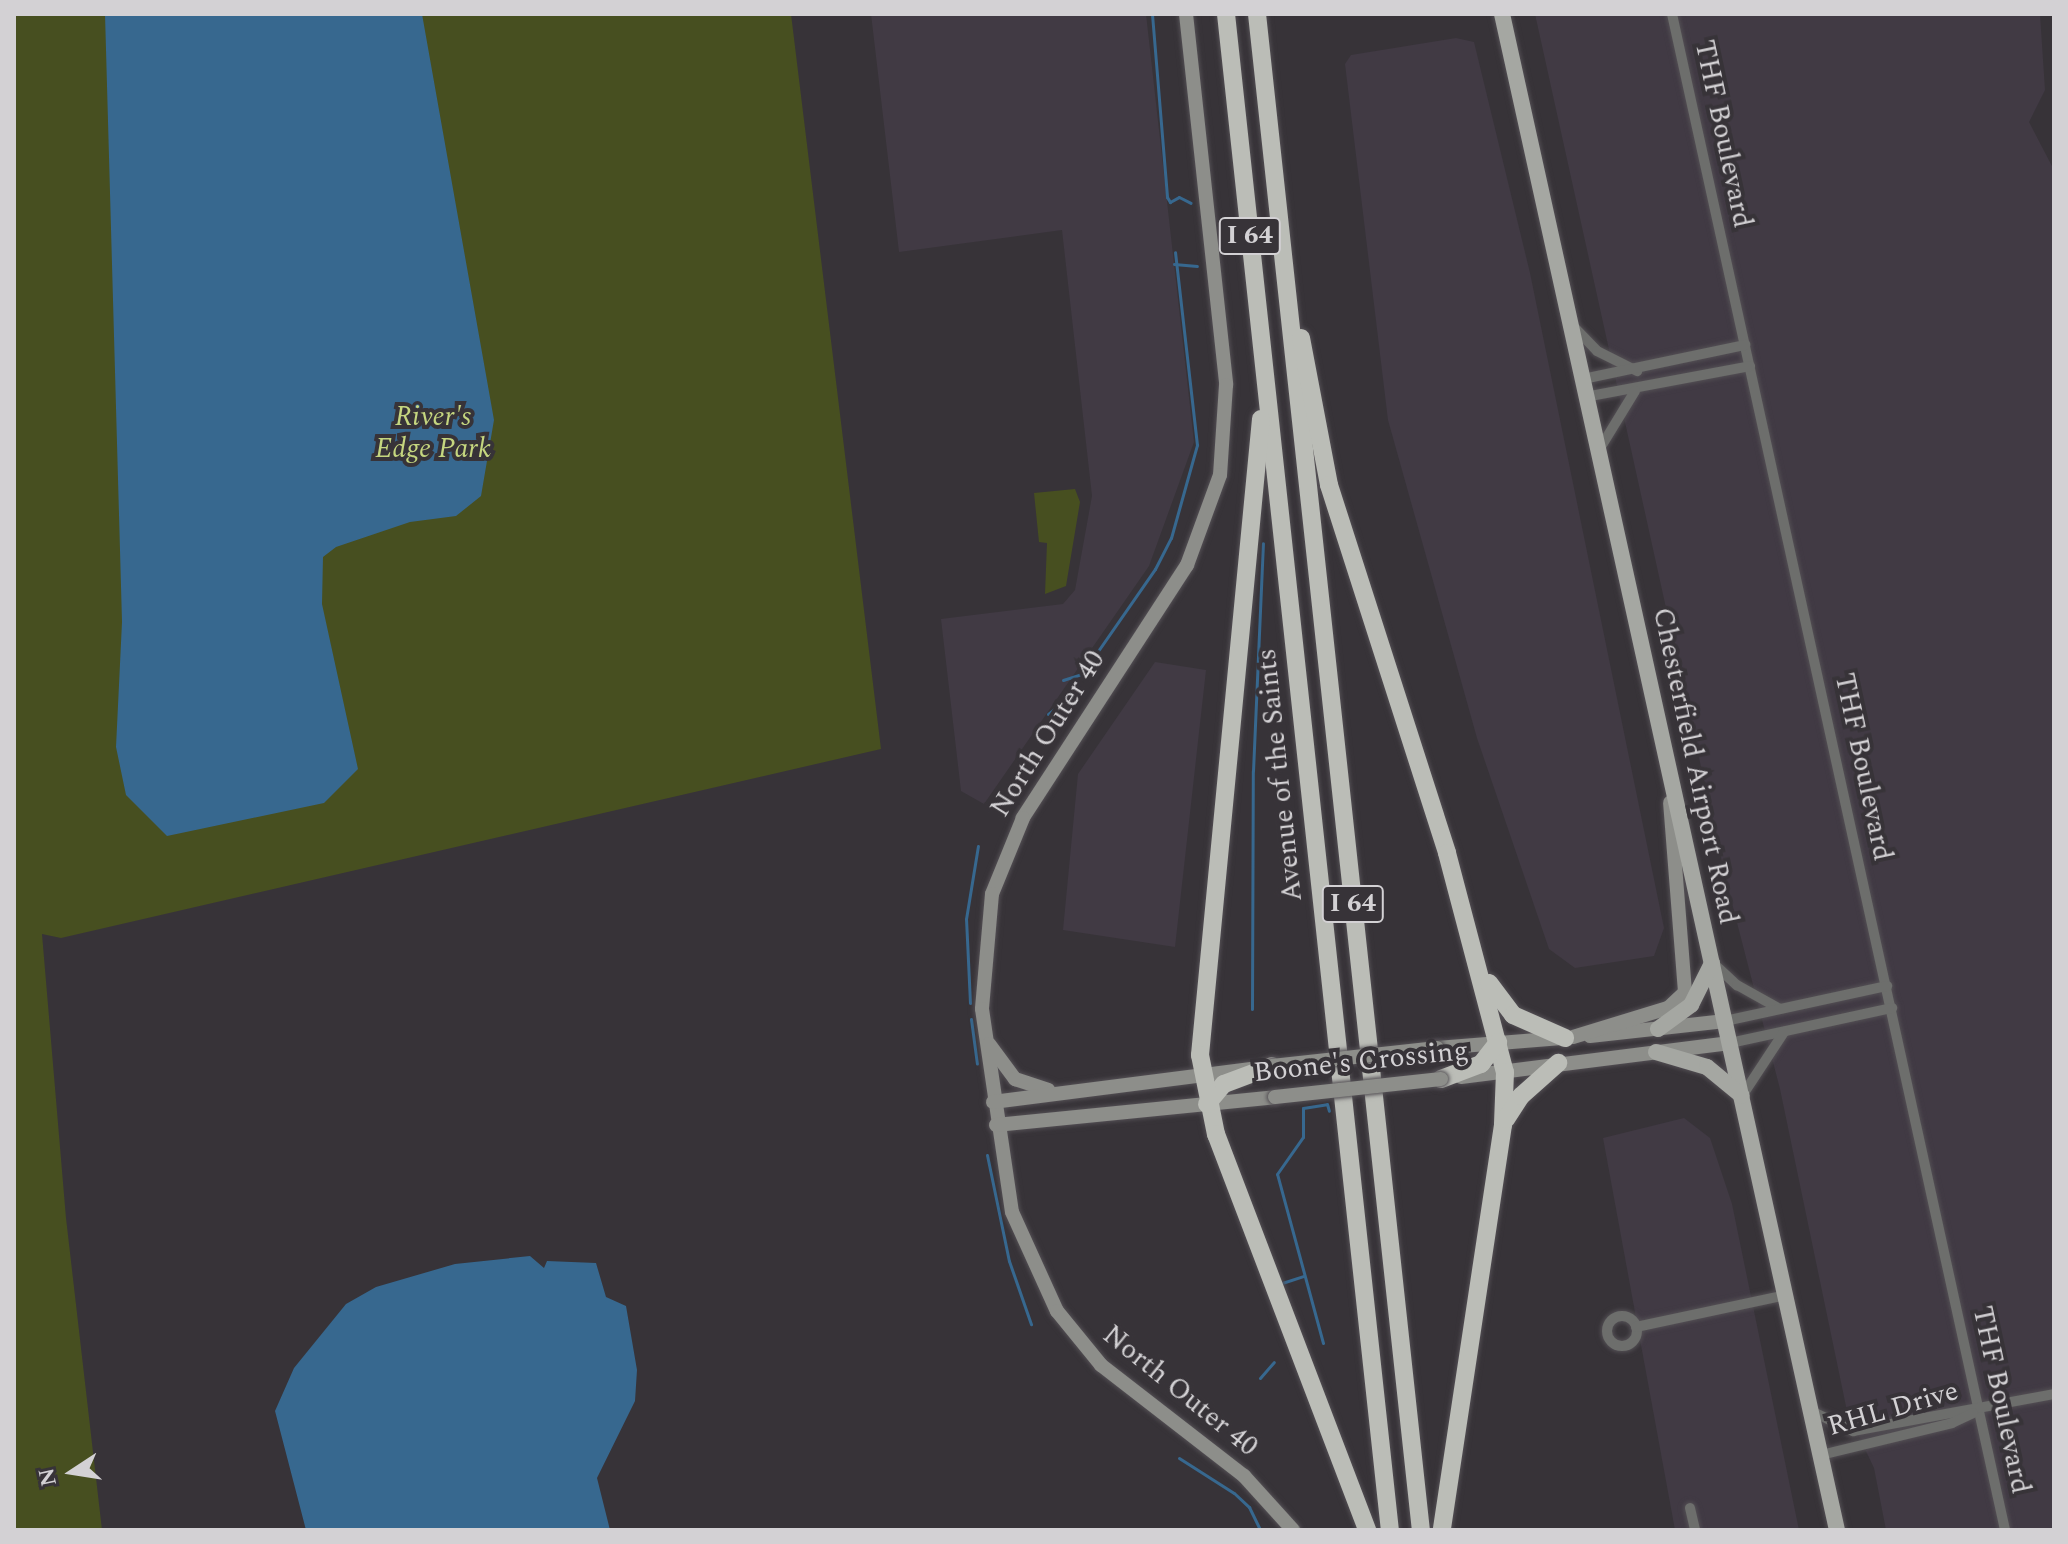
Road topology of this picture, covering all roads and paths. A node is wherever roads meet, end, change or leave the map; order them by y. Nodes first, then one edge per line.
1 (1186, 14) edge
2 (1226, 14) edge
3 (1257, 14) edge
4 (1502, 14) edge
5 (1672, 14) edge
6 (1286, 279) junction
7 (1571, 324) junction
8 (1745, 345) junction
9 (1750, 366) junction
10 (1637, 371) junction
11 (1265, 377) junction
12 (1583, 379) junction
13 (1635, 391) junction
14 (1586, 397) junction
15 (1599, 450) junction
16 (1666, 762) junction
17 (1712, 963) junction
18 (1482, 972) junction
19 (1887, 986) junction
20 (1892, 1008) junction
21 (1780, 1009) junction
22 (1725, 1021) junction
23 (1658, 1029) junction
24 (1784, 1032) junction
25 (1569, 1037) junction
26 (986, 1039) junction
27 (1498, 1042) junction
28 (1730, 1043) junction
29 (1656, 1052) junction
30 (1558, 1063) junction
31 (1272, 1066) junction
32 (1505, 1072) junction
33 (1202, 1074) junction
34 (1441, 1079) junction
35 (1068, 1091) junction
36 (1742, 1096) junction
37 (993, 1102) junction
38 (1207, 1104) junction
39 (996, 1125) junction
40 (1503, 1125) junction
41 (1786, 1295) junction
42 (1636, 1327) dead end
43 (2054, 1394) edge
44 (1979, 1410) junction
45 (1811, 1411) junction
46 (1821, 1455) junction
47 (1690, 1508) dead end
48 (1293, 1530) edge
49 (1367, 1530) edge
50 (1390, 1530) edge
51 (1421, 1530) edge
52 (1442, 1530) edge
53 (1695, 1530) edge
54 (1837, 1530) edge
55 (2005, 1530) edge

1 - 26 street, North Outer 40
2 - 11 highway, Avenue of the Saints / I 64
3 - 6 highway, Avenue of the Saints / I 64
4 - 7 main road, Chesterfield Airport Road
5 - 8 street, THF Boulevard
6 - 18 highway
6 - 51 highway, Avenue of the Saints / I 64
7 - 10 street
7 - 12 main road, Chesterfield Airport Road
8 - 9 street, THF Boulevard
8 - 10 street
9 - 13 street
9 - 19 street, THF Boulevard
10 - 12 street
11 - 33 highway
11 - 50 highway, Avenue of the Saints / I 64
12 - 14 main road, Chesterfield Airport Road
13 - 14 street
13 - 15 street
14 - 15 main road, Chesterfield Airport Road
15 - 16 main road, Chesterfield Airport Road
16 - 17 main road, Chesterfield Airport Road
16 - 25 street
17 - 21 street
17 - 22 main road, Chesterfield Airport Road
17 - 23 main road
18 - 25 highway
18 - 27 highway
19 - 20 street, THF Boulevard
19 - 21 street
20 - 24 street
20 - 44 street, THF Boulevard
21 - 22 street
22 - 23 street, Boone's Crossing
22 - 28 main road, Chesterfield Airport Road
23 - 25 street, Boone's Crossing
24 - 28 street
24 - 36 street
25 - 27 street, Boone's Crossing
26 - 35 street
26 - 37 street, North Outer 40
27 - 31 street, Boone's Crossing, bridge
27 - 32 highway
27 - 34 highway
28 - 29 street, Boone's Crossing
28 - 36 main road, Chesterfield Airport Road
29 - 30 street, Boone's Crossing
29 - 36 main road
30 - 32 street, Boone's Crossing
30 - 40 highway
31 - 33 street, Boone's Crossing
31 - 38 highway
32 - 34 street, Boone's Crossing
32 - 40 highway
33 - 35 street, Boone's Crossing
33 - 38 highway
34 - 38 street, Boone's Crossing, bridge
35 - 37 street, Boone's Crossing
36 - 41 main road, Chesterfield Airport Road
37 - 39 street, North Outer 40
38 - 39 street, Boone's Crossing
38 - 49 highway
39 - 48 street, North Outer 40
40 - 52 highway
41 - 42 street
41 - 45 main road, Chesterfield Airport Road
43 - 44 street, RHL Drive
44 - 45 street, RHL Drive
44 - 46 street, RHL Drive
44 - 55 street, THF Boulevard
45 - 46 main road, Chesterfield Airport Road
46 - 54 main road, Chesterfield Airport Road
47 - 53 street

